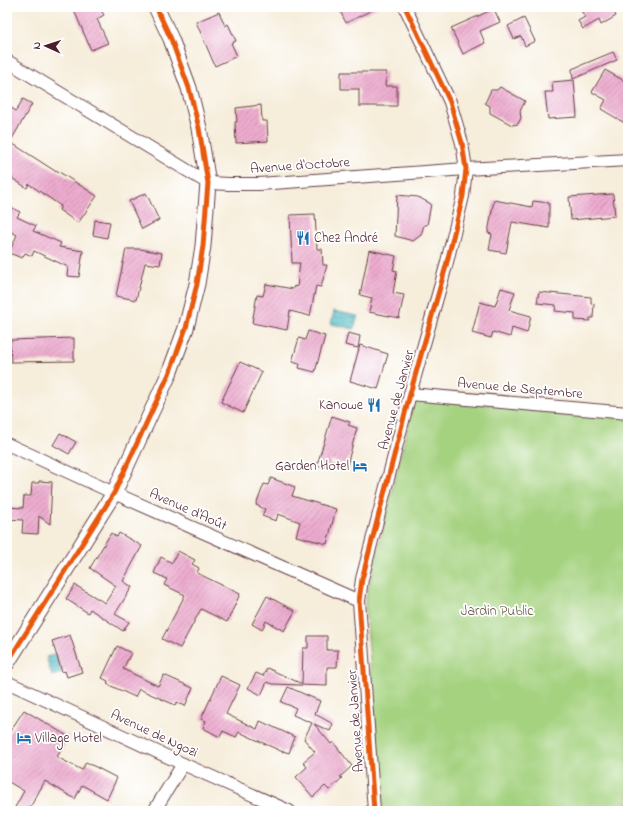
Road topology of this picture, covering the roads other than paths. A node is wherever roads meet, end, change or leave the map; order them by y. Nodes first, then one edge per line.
1 (156, 7) edge
2 (405, 7) edge
3 (7, 61) edge
4 (628, 160) edge
5 (466, 169) junction
6 (208, 183) junction
7 (410, 394) junction
8 (628, 413) edge
9 (7, 444) edge
10 (114, 493) junction
11 (359, 601) junction
12 (7, 663) edge
13 (7, 682) edge
14 (183, 764) junction
15 (154, 811) edge
16 (289, 811) edge
17 (374, 811) edge

1 - 6 street
2 - 5 street, Avenue de Janvier
3 - 6 street
4 - 5 street, Avenue d'Octobre
5 - 6 street, Avenue d'Octobre
5 - 7 street, Avenue de Janvier
6 - 10 street
7 - 8 street, Avenue de Septembre
7 - 11 street, Avenue de Janvier
9 - 10 street, Avenue d'Août
10 - 11 street, Avenue d'Août
10 - 12 street
11 - 17 street, Avenue de Janvier
13 - 14 street, Avenue de Ngozi
14 - 15 street
14 - 16 street, Avenue de Ngozi

